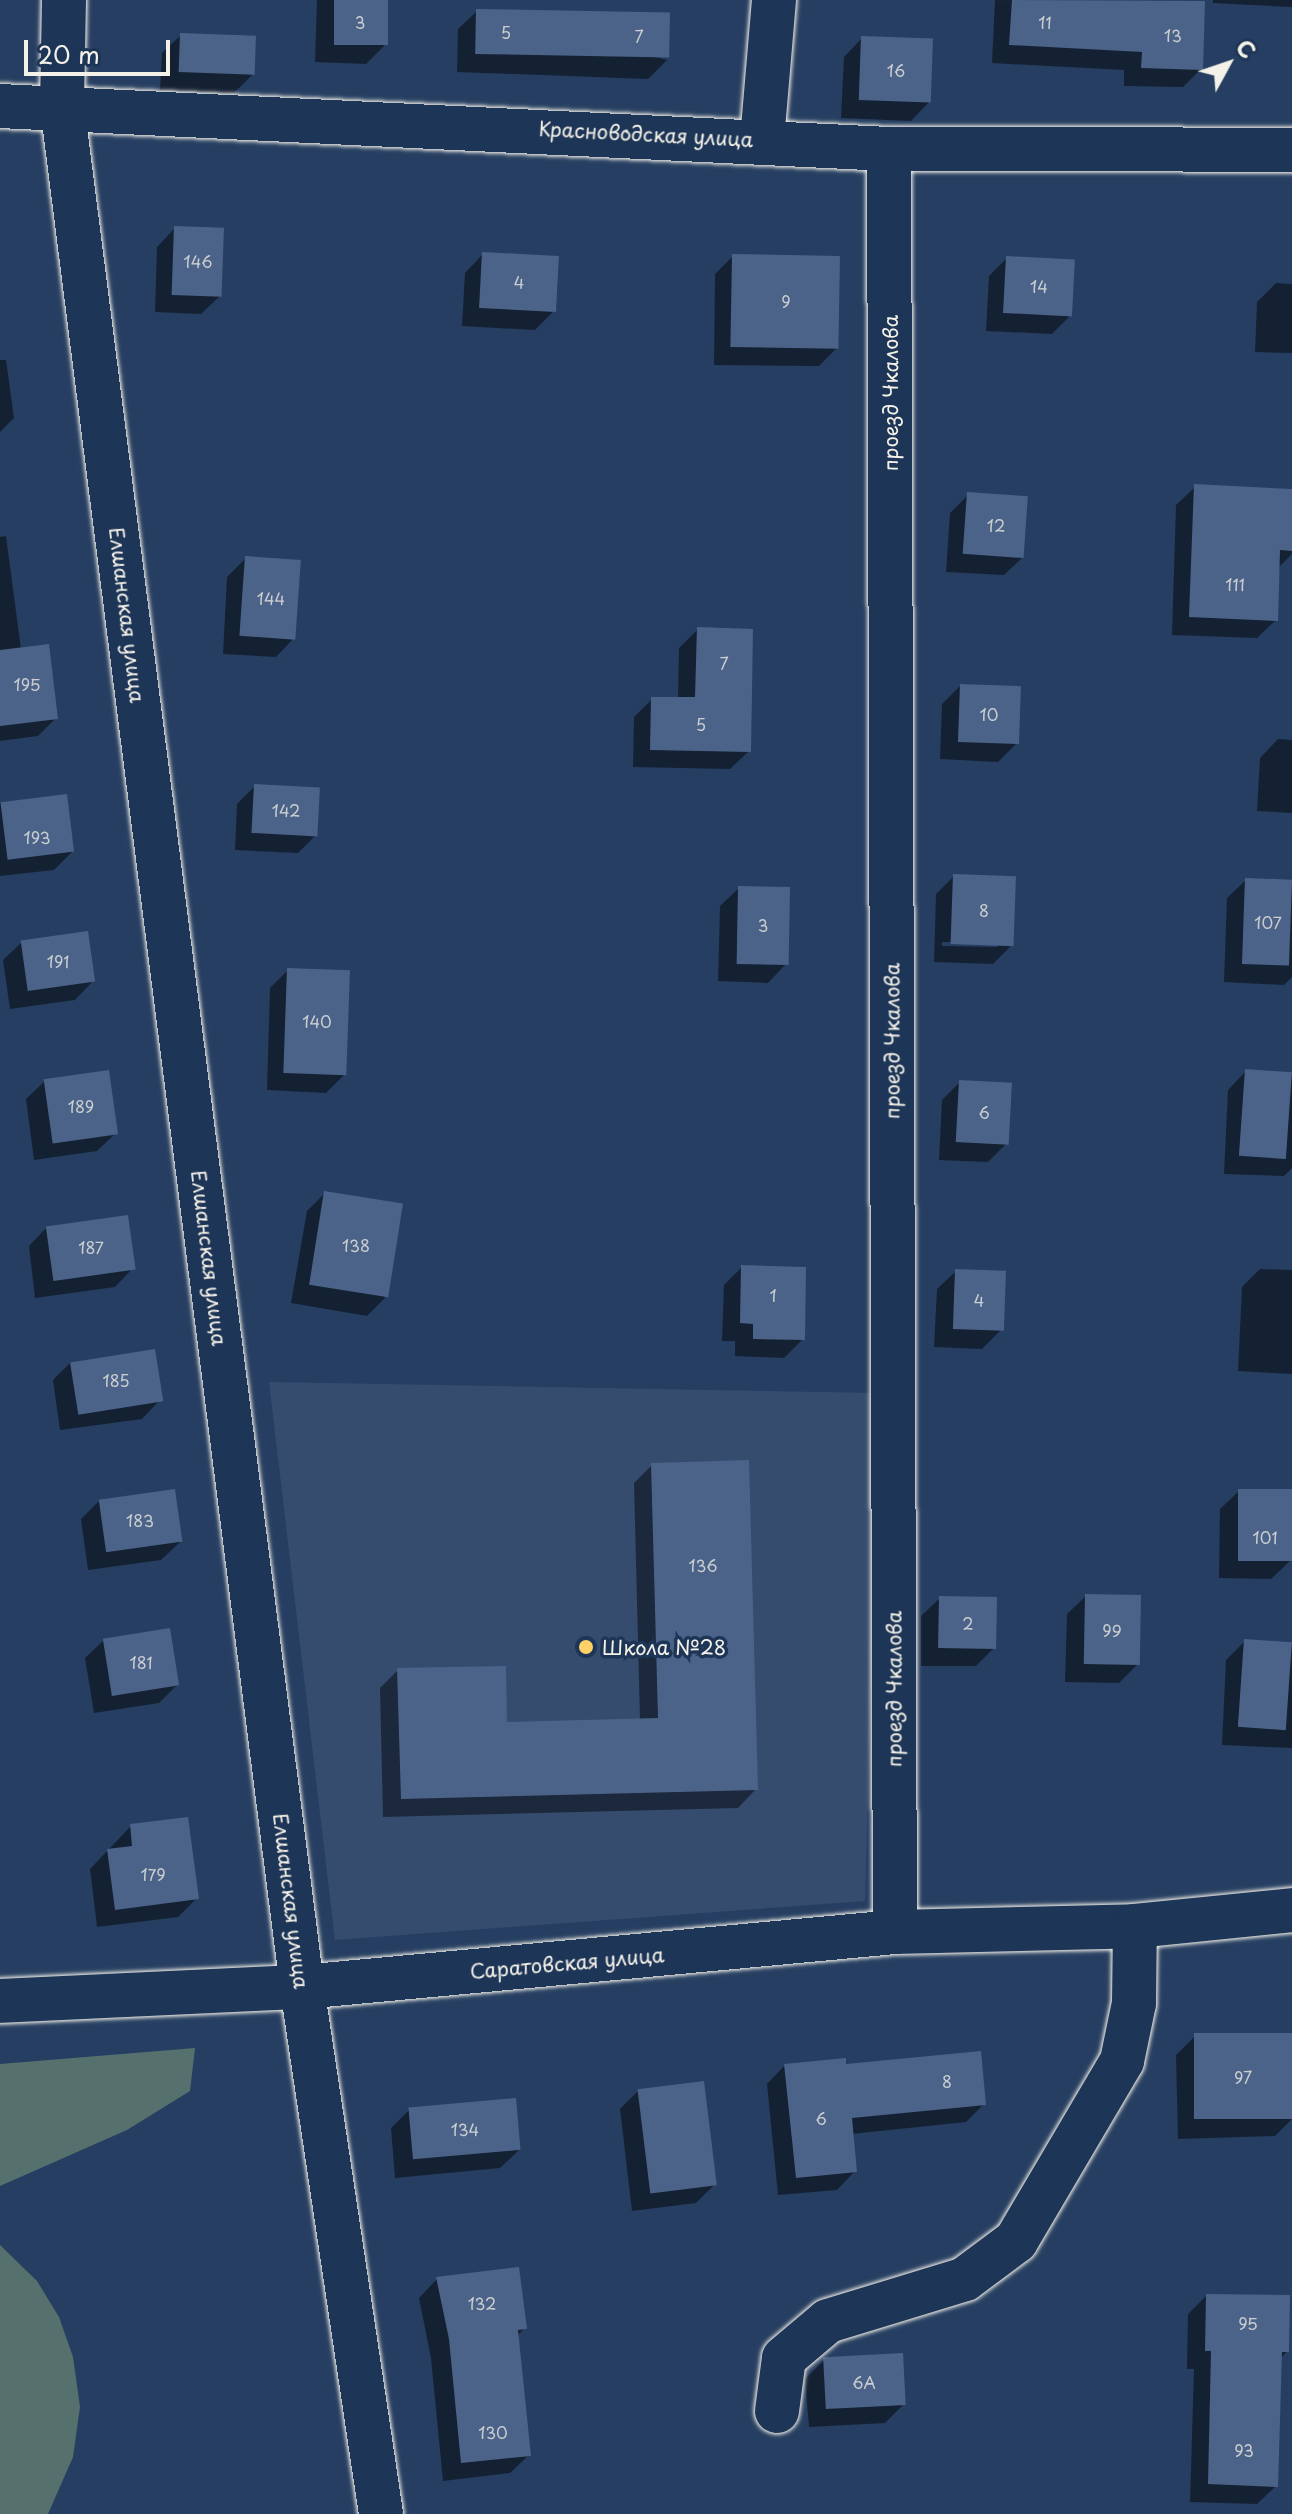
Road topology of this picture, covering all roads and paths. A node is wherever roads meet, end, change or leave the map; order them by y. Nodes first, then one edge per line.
1 (64, 0) edge
2 (774, 0) edge
3 (62, 105) junction
4 (0, 106) edge
5 (762, 140) junction
6 (889, 149) junction
7 (1292, 150) edge
8 (1292, 1910) edge
9 (1135, 1926) junction
10 (895, 1932) junction
11 (302, 1987) junction
12 (0, 2001) edge
13 (777, 2411) dead end
14 (381, 2514) edge

1 - 3 street, Елшанская улица
2 - 5 street
3 - 4 street, Красноводская улица
3 - 5 street, Красноводская улица
3 - 11 street, Елшанская улица
5 - 6 street, Красноводская улица
6 - 7 street, Красноводская улица
6 - 10 street, проезд Чкалова
8 - 9 street, Саратовская улица
9 - 10 street, Саратовская улица
9 - 13 street
10 - 11 street, Саратовская улица
11 - 12 street, Саратовская улица
11 - 14 street, Елшанская улица

